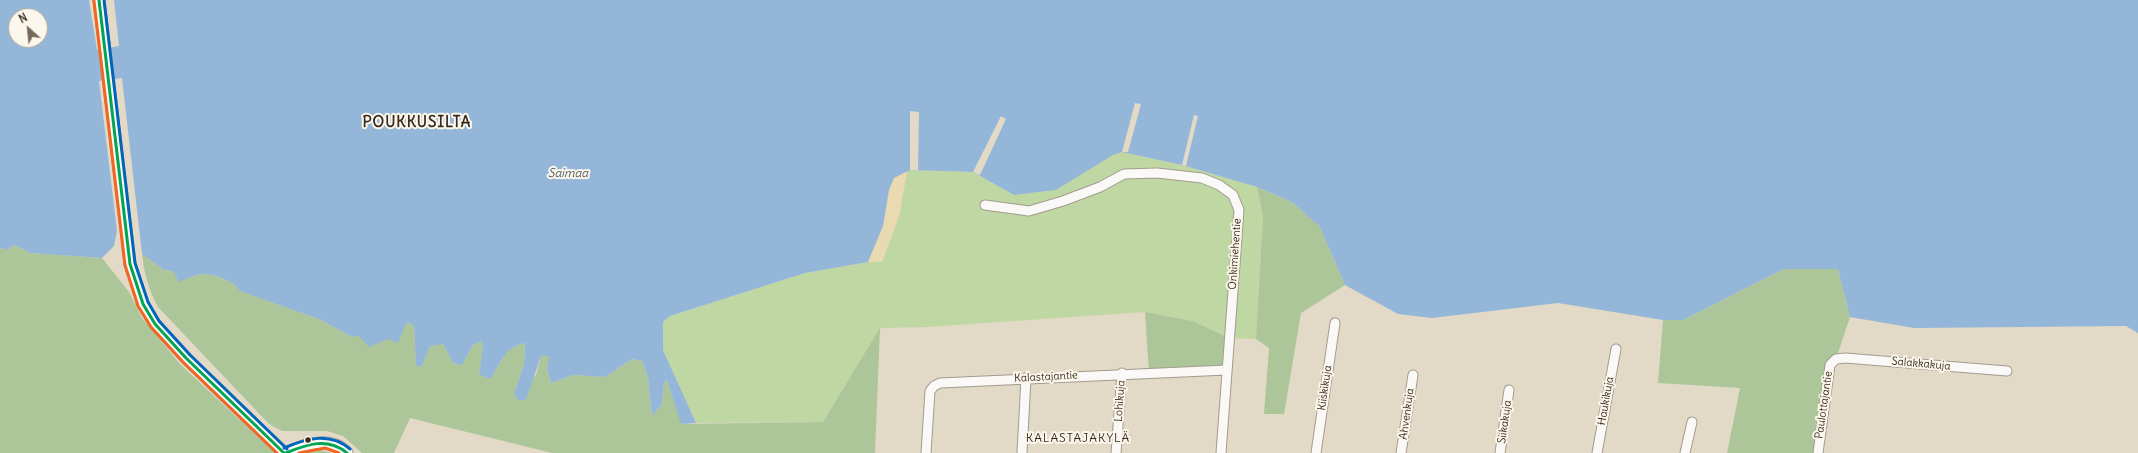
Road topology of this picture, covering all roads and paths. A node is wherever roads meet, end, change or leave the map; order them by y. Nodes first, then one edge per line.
1 (99, 0) edge
2 (985, 205) dead end
3 (1335, 323) dead end
4 (1616, 349) dead end
5 (1836, 359) joint
6 (1227, 370) junction
7 (2007, 371) dead end
8 (1122, 374) junction
9 (1413, 374) dead end
10 (1026, 378) junction
11 (1509, 390) dead end
12 (1692, 422) dead end
13 (285, 453) edge
14 (347, 453) edge
15 (926, 453) edge
16 (1022, 453) edge
17 (1116, 453) edge
18 (1221, 453) edge
19 (1316, 453) edge
20 (1401, 453) edge
21 (1500, 453) edge
22 (1597, 453) edge
23 (1685, 453) edge
24 (1818, 453) edge

1 - 13 street
2 - 6 street, Onkimiehentie
3 - 19 street, Kiiskikuja
4 - 22 street, Haukikuja
5 - 7 street, Salakkakuja
5 - 24 street, Paulottajantie
6 - 8 street, Kalastajantie
6 - 18 street, Onkimiehentie
8 - 10 street, Kalastajantie
8 - 17 street, Lohikuja
9 - 20 street, Ahvenkuja
10 - 15 street, Kalastajantie
10 - 16 street
11 - 21 street, Siikakuja
12 - 23 street
13 - 14 street

